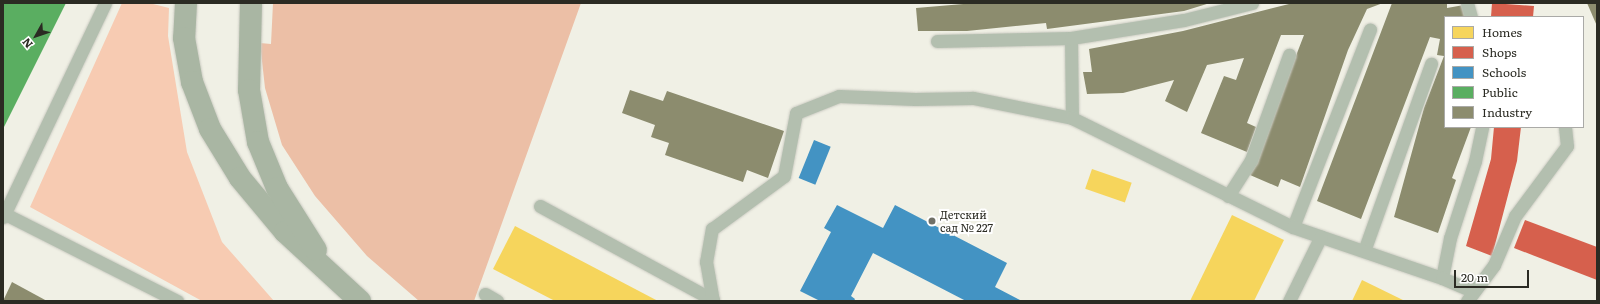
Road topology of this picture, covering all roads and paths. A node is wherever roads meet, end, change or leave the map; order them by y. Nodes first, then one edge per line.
1 (105, 3) edge
2 (186, 3) edge
3 (251, 3) edge
4 (1252, 3) edge
5 (1466, 3) edge
6 (1471, 16) edge
7 (1370, 30) dead end
8 (1071, 38) junction
9 (937, 41) dead end
10 (1289, 55) dead end
11 (1431, 64) dead end
12 (1072, 118) junction
13 (1482, 128) edge
14 (1565, 128) edge
15 (1228, 196) junction
16 (540, 206) dead end
17 (4, 216) edge
18 (1293, 227) junction
19 (1321, 236) junction
20 (1364, 251) junction
21 (1442, 278) junction
22 (352, 294) edge
23 (485, 294) dead end
24 (1469, 296) edge
25 (177, 301) edge
26 (497, 301) edge
27 (713, 301) edge
28 (1289, 301) edge

1 - 17 lane
2 - 22 main road
3 - 22 main road
4 - 8 lane
5 - 6 lane
7 - 18 lane
8 - 9 lane
8 - 12 lane
10 - 15 lane
11 - 20 lane
12 - 15 lane
12 - 27 lane
13 - 21 lane
14 - 24 lane
15 - 18 lane
16 - 27 lane
17 - 25 lane
18 - 19 lane
19 - 20 lane
19 - 28 lane
20 - 21 lane
21 - 24 lane
23 - 26 lane

